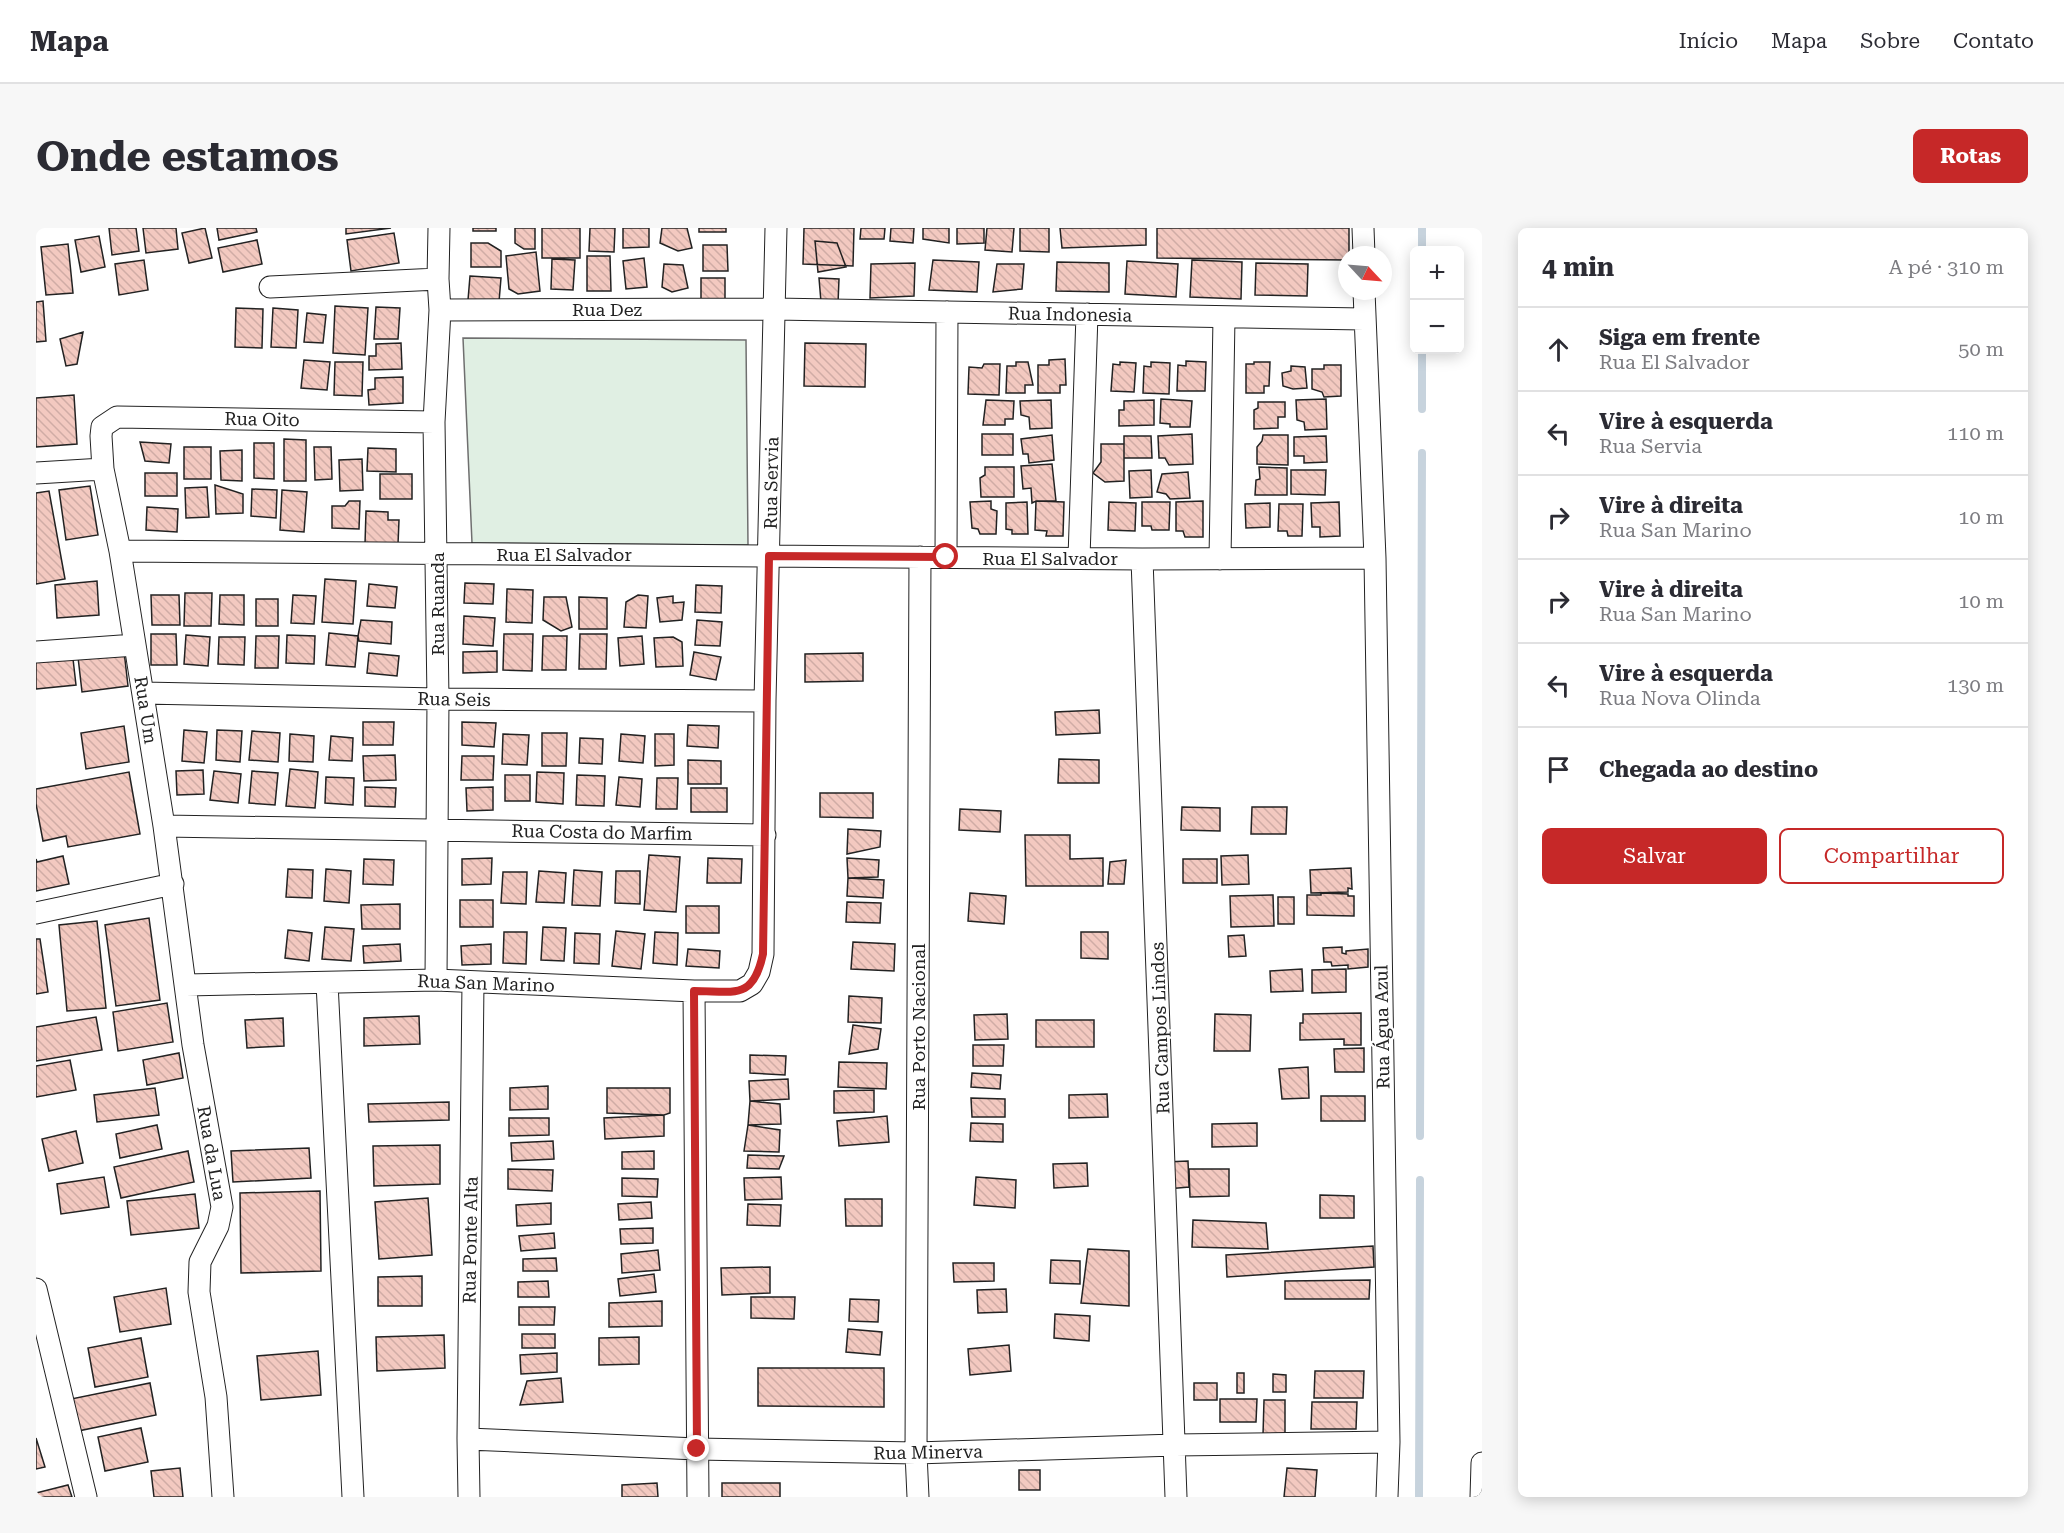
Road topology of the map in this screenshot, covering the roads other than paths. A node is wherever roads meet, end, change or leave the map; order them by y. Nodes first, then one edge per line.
1 (439, 228) edge
2 (776, 228) edge
3 (1364, 228) edge
4 (1364, 246) edge
5 (438, 279) junction
6 (270, 287) dead end
7 (1364, 300) edge
8 (775, 309) junction
9 (440, 310) junction
10 (947, 312) junction
11 (1087, 314) junction
12 (1224, 317) junction
13 (1364, 319) junction
14 (434, 422) junction
15 (100, 436) joint
16 (103, 470) junction
17 (36, 472) edge
18 (120, 551) junction
19 (437, 553) junction
20 (769, 556) junction
21 (920, 557) junction
22 (946, 557) junction
23 (1079, 558) junction
24 (1375, 558) junction
25 (1142, 559) junction
26 (1220, 559) junction
27 (135, 645) junction
28 (36, 652) edge
29 (143, 693) junction
30 (438, 699) junction
31 (765, 701) junction
32 (164, 826) junction
33 (438, 830) junction
34 (765, 835) junction
35 (173, 884) junction
36 (36, 913) edge
37 (763, 954) joint
38 (436, 980) junction
39 (474, 982) junction
40 (327, 983) junction
41 (186, 985) junction
42 (694, 991) junction
43 (36, 1289) edge
44 (468, 1439) junction
45 (1389, 1442) junction
46 (1175, 1445) junction
47 (697, 1449) junction
48 (916, 1453) junction
49 (1482, 1463) edge
50 (86, 1497) edge
51 (222, 1497) edge
52 (352, 1497) edge
53 (469, 1497) edge
54 (698, 1497) edge
55 (918, 1497) edge
56 (1176, 1497) edge
57 (1387, 1497) edge
58 (1481, 1497) edge

1 - 5 street, Rua Ruanda
2 - 8 street, Rua Servia
3 - 4 street
5 - 6 street
5 - 9 street, Rua Ruanda
7 - 13 street, Rua Água Azul
8 - 9 street, Rua Dez
8 - 10 street, Rua Indonesia
8 - 20 street, Rua Servia
9 - 14 street, Rua Ruanda
10 - 11 street, Rua Indonesia
10 - 22 street
11 - 12 street, Rua Indonesia
11 - 23 street
12 - 13 street, Rua Indonesia
12 - 26 street
13 - 24 street, Rua Água Azul
14 - 15 street, Rua Oito
14 - 19 street, Rua Ruanda
15 - 16 street, Rua Um
16 - 17 street
16 - 18 street, Rua Um
18 - 19 street, Rua El Salvador
18 - 27 street, Rua Um
19 - 20 street, Rua El Salvador
19 - 30 street, Rua Ruanda
20 - 21 street, Rua El Salvador
20 - 31 street, Rua Servia
21 - 22 street, Rua El Salvador
21 - 48 street, Rua Porto Nacional
22 - 23 street, Rua El Salvador
23 - 25 street, Rua El Salvador
24 - 26 street, Rua El Salvador
24 - 45 street, Rua Água Azul
25 - 26 street, Rua El Salvador
25 - 46 street, Rua Campos Lindos
27 - 28 street
27 - 29 street, Rua Um
29 - 30 street, Rua Seis
29 - 32 street, Rua Um
30 - 31 street, Rua Seis
30 - 33 street, Rua Ruanda
31 - 34 street, Rua Servia
32 - 33 street, Rua Costa do Marfim
32 - 35 street, Rua Um
33 - 34 street, Rua Costa do Marfim
33 - 38 street, Rua Ruanda
34 - 37 street, Rua Servia
35 - 36 street
35 - 41 street, Rua Um
37 - 42 street, Rua San Marino
38 - 39 street, Rua San Marino
38 - 40 street, Rua San Marino
39 - 42 street, Rua San Marino
39 - 44 street, Rua Ponte Alta
40 - 41 street, Rua San Marino
40 - 52 street
41 - 51 street, Rua da Lua
42 - 47 street
43 - 50 street
44 - 47 street, Rua Minerva
44 - 53 street, Rua Ponte Alta
45 - 46 street, Rua Minerva
45 - 57 street, Rua Água Azul
46 - 48 street, Rua Minerva
46 - 56 street, Rua Campos Lindos
47 - 48 street, Rua Minerva
47 - 54 street
48 - 55 street, Rua Porto Nacional
49 - 58 street

